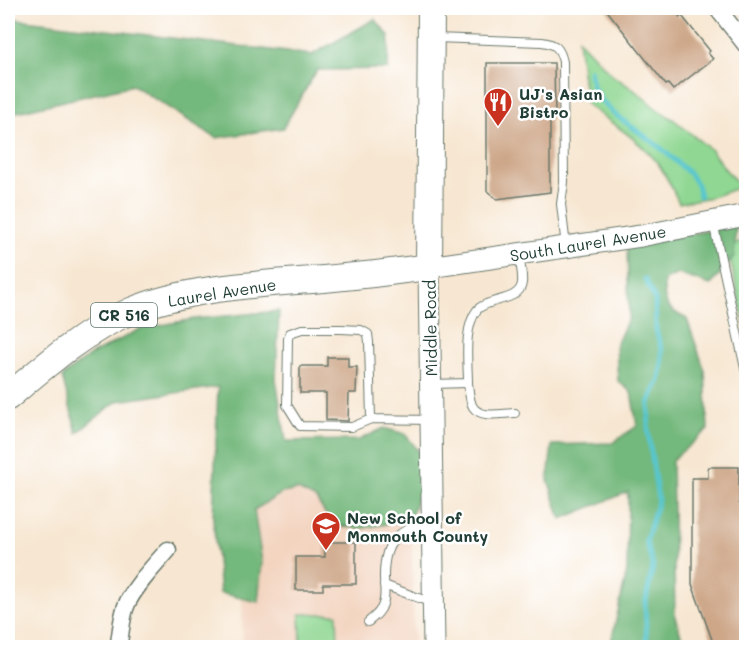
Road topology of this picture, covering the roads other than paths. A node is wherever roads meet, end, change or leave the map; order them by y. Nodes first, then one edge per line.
1 (431, 8) edge
2 (717, 8) edge
3 (431, 38) junction
4 (747, 45) edge
5 (747, 215) edge
6 (712, 222) junction
7 (566, 248) junction
8 (519, 255) junction
9 (429, 267) junction
10 (747, 373) edge
11 (468, 383) junction
12 (430, 384) junction
13 (8, 397) edge
14 (515, 413) dead end
15 (370, 419) junction
16 (431, 420) junction
17 (433, 521) junction
18 (168, 550) dead end
19 (384, 585) junction
20 (434, 603) junction
21 (368, 622) dead end
22 (118, 648) edge
23 (434, 648) edge

1 - 3 main road, Middle Road
2 - 4 street
3 - 7 lane
3 - 9 main road, Middle Road
5 - 6 street, South Laurel Avenue
6 - 7 street, South Laurel Avenue
6 - 10 lane
7 - 8 street, South Laurel Avenue
8 - 9 street, South Laurel Avenue
8 - 11 lane
9 - 12 street, Middle Road
9 - 13 main road, Laurel Avenue / CR 516
11 - 12 lane
11 - 14 lane
12 - 16 street, Middle Road
15 - 15 lane
15 - 16 lane
16 - 17 street, Middle Road
17 - 19 lane
17 - 20 street, Middle Road
18 - 22 street
19 - 20 lane
19 - 21 lane
20 - 23 street, Middle Road

